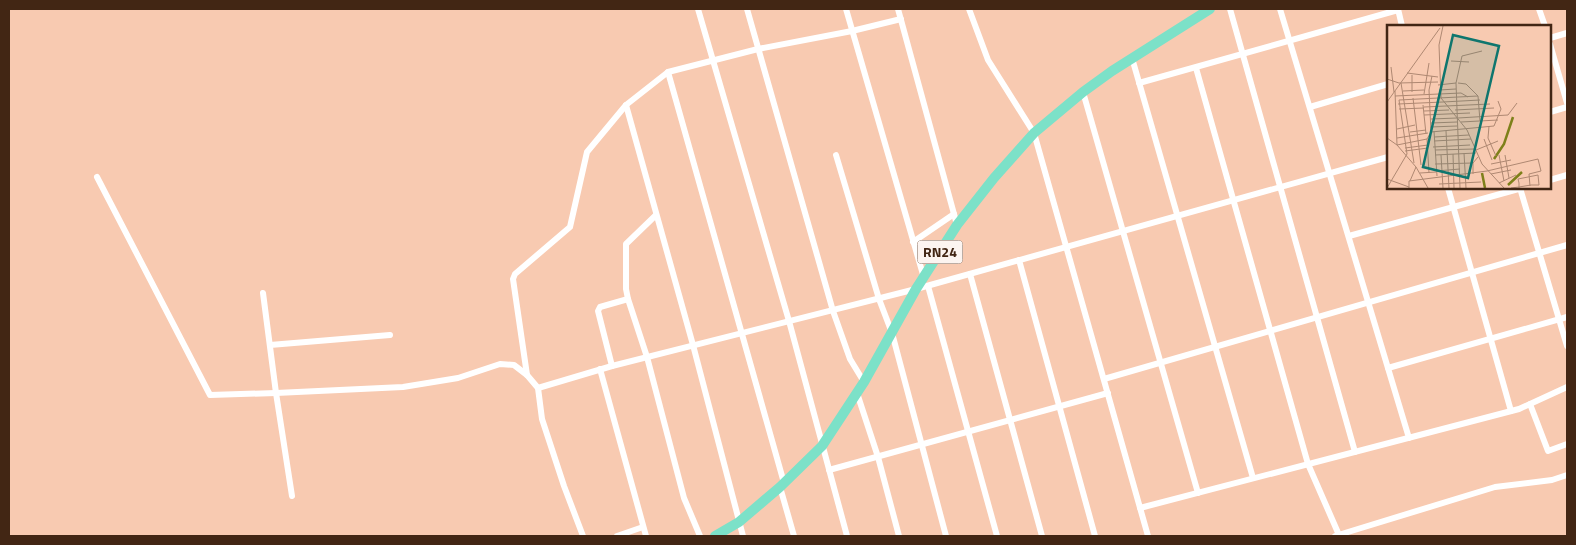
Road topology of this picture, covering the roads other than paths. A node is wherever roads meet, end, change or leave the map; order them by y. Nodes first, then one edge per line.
1 (698, 9) edge
2 (747, 9) edge
3 (846, 9) edge
4 (898, 9) edge
5 (969, 9) edge
6 (1210, 9) edge
7 (1230, 9) edge
8 (1280, 9) edge
9 (1540, 9) edge
10 (1398, 10) edge
11 (901, 19) junction
12 (1402, 25) edge
13 (1545, 25) edge
14 (852, 31) junction
15 (1567, 33) edge
16 (1551, 38) edge
17 (1290, 41) junction
18 (1551, 48) edge
19 (758, 50) junction
20 (1243, 54) junction
21 (1132, 58) junction
22 (712, 61) junction
23 (1196, 68) junction
24 (668, 72) junction
25 (1140, 84) junction
26 (1387, 84) edge
27 (1083, 92) junction
28 (626, 105) junction
29 (1567, 105) edge
30 (1310, 107) junction
31 (1551, 112) edge
32 (1034, 133) junction
33 (836, 155) dead end
34 (1387, 157) edge
35 (1330, 174) junction
36 (1567, 175) edge
37 (97, 177) dead end
38 (1551, 180) edge
39 (1280, 187) junction
40 (1448, 189) edge
41 (1517, 189) edge
42 (1521, 189) edge
43 (1234, 200) junction
44 (1453, 207) junction
45 (954, 214) junction
46 (656, 215) junction
47 (1178, 216) junction
48 (957, 225) junction
49 (1123, 231) junction
50 (1349, 236) junction
51 (913, 242) junction
52 (1567, 245) edge
53 (1066, 247) junction
54 (1540, 253) junction
55 (1019, 260) junction
56 (1472, 272) junction
57 (970, 274) junction
58 (926, 282) junction
59 (916, 289) junction
60 (263, 293) dead end
61 (628, 299) junction
62 (880, 299) junction
63 (1368, 302) junction
64 (833, 311) junction
65 (1317, 317) junction
66 (1567, 317) edge
67 (1559, 319) junction
68 (790, 321) junction
69 (1270, 331) junction
70 (741, 333) junction
71 (892, 333) junction
72 (390, 335) dead end
73 (1491, 339) junction
74 (270, 345) junction
75 (692, 345) junction
76 (1567, 346) edge
77 (1215, 347) junction
78 (647, 357) junction
79 (1161, 362) junction
80 (612, 366) junction
81 (1388, 368) junction
82 (600, 369) junction
83 (527, 375) junction
84 (1104, 379) junction
85 (864, 382) junction
86 (1567, 387) edge
87 (538, 388) junction
88 (276, 393) junction
89 (857, 393) junction
90 (1108, 393) junction
91 (1530, 404) junction
92 (1059, 407) junction
93 (1511, 411) junction
94 (1010, 420) junction
95 (968, 432) junction
96 (1409, 438) junction
97 (1567, 444) edge
98 (922, 445) junction
99 (822, 446) junction
100 (1355, 452) junction
101 (878, 457) junction
102 (1308, 464) junction
103 (828, 470) junction
104 (1567, 475) edge
105 (1253, 478) junction
106 (782, 485) junction
107 (1198, 493) junction
108 (292, 496) dead end
109 (1140, 508) junction
110 (739, 522) junction
111 (644, 527) junction
112 (1341, 535) edge
113 (582, 536) edge
114 (617, 536) edge
115 (646, 536) edge
116 (700, 536) edge
117 (715, 536) edge
118 (743, 536) edge
119 (794, 536) edge
120 (847, 536) edge
121 (899, 536) edge
122 (946, 536) edge
123 (997, 536) edge
124 (1042, 536) edge
125 (1095, 536) edge
126 (1148, 536) edge

1 - 22 street
2 - 19 street
3 - 14 street
4 - 11 street
5 - 32 street
6 - 21 main road, RN24
7 - 20 street
8 - 17 street
9 - 13 street
10 - 12 street
10 - 17 street
11 - 14 street
11 - 45 street
14 - 19 street
14 - 51 street
15 - 16 street
17 - 20 street
17 - 30 street
18 - 29 street
19 - 22 street
19 - 64 street
20 - 23 street
20 - 39 street
21 - 25 street
21 - 27 main road, RN24
22 - 24 street
22 - 68 street
23 - 25 street
23 - 43 street
24 - 28 street
24 - 70 street
25 - 47 street
26 - 30 street
27 - 32 main road, RN24
27 - 49 street
28 - 46 street
28 - 83 street
29 - 31 street
30 - 35 street
32 - 48 main road, RN24
32 - 53 street
33 - 62 street
34 - 35 street
35 - 39 street
35 - 50 street
36 - 38 street
37 - 88 street
39 - 43 street
39 - 65 street
40 - 44 street
41 - 44 street
42 - 54 street
43 - 47 street
43 - 69 street
44 - 50 street
44 - 56 street
45 - 48 street
45 - 51 street
46 - 61 street
46 - 75 street
47 - 49 street
47 - 77 street
48 - 58 main road, RN24
49 - 53 street
49 - 79 street
50 - 63 street
51 - 58 street
52 - 54 street
53 - 55 street
53 - 84 street
54 - 56 street
54 - 67 street
55 - 57 street
55 - 92 street
56 - 63 street
56 - 73 street
57 - 58 street
57 - 94 street
58 - 59 main road, RN24
58 - 95 street
59 - 62 street
59 - 71 main road, RN24
60 - 74 street
61 - 78 street
61 - 80 street
62 - 64 street
62 - 71 street
63 - 65 street
63 - 81 street
64 - 68 street
64 - 85 street
65 - 69 street
65 - 100 street
66 - 67 street
67 - 73 street
67 - 76 street
68 - 70 street
68 - 99 street
69 - 77 street
69 - 102 street
70 - 75 street
70 - 106 street
71 - 85 main road, RN24
71 - 98 street
72 - 74 street
73 - 81 street
73 - 93 street
74 - 88 street
75 - 78 street
75 - 110 street
77 - 79 street
77 - 105 street
78 - 80 street
78 - 116 street
79 - 84 street
79 - 107 street
80 - 82 street
81 - 96 street
82 - 87 street
82 - 111 street
83 - 87 street
83 - 88 street
84 - 90 street
85 - 89 main road, RN24
86 - 91 street
87 - 113 street
88 - 108 street
89 - 99 main road, RN24
89 - 101 street
90 - 92 street
90 - 109 street
91 - 93 street
91 - 97 street
92 - 94 street
92 - 125 street
93 - 96 street
94 - 95 street
94 - 124 street
95 - 98 street
95 - 123 street
96 - 100 street
98 - 101 street
98 - 122 street
99 - 103 street
99 - 106 main road, RN24
100 - 102 street
101 - 103 street
101 - 121 street
102 - 105 street
102 - 112 street
103 - 120 street
104 - 112 street
105 - 107 street
106 - 110 main road, RN24
106 - 119 street
107 - 109 street
109 - 126 street
110 - 117 main road, RN24
110 - 118 street
111 - 114 street
111 - 115 street

